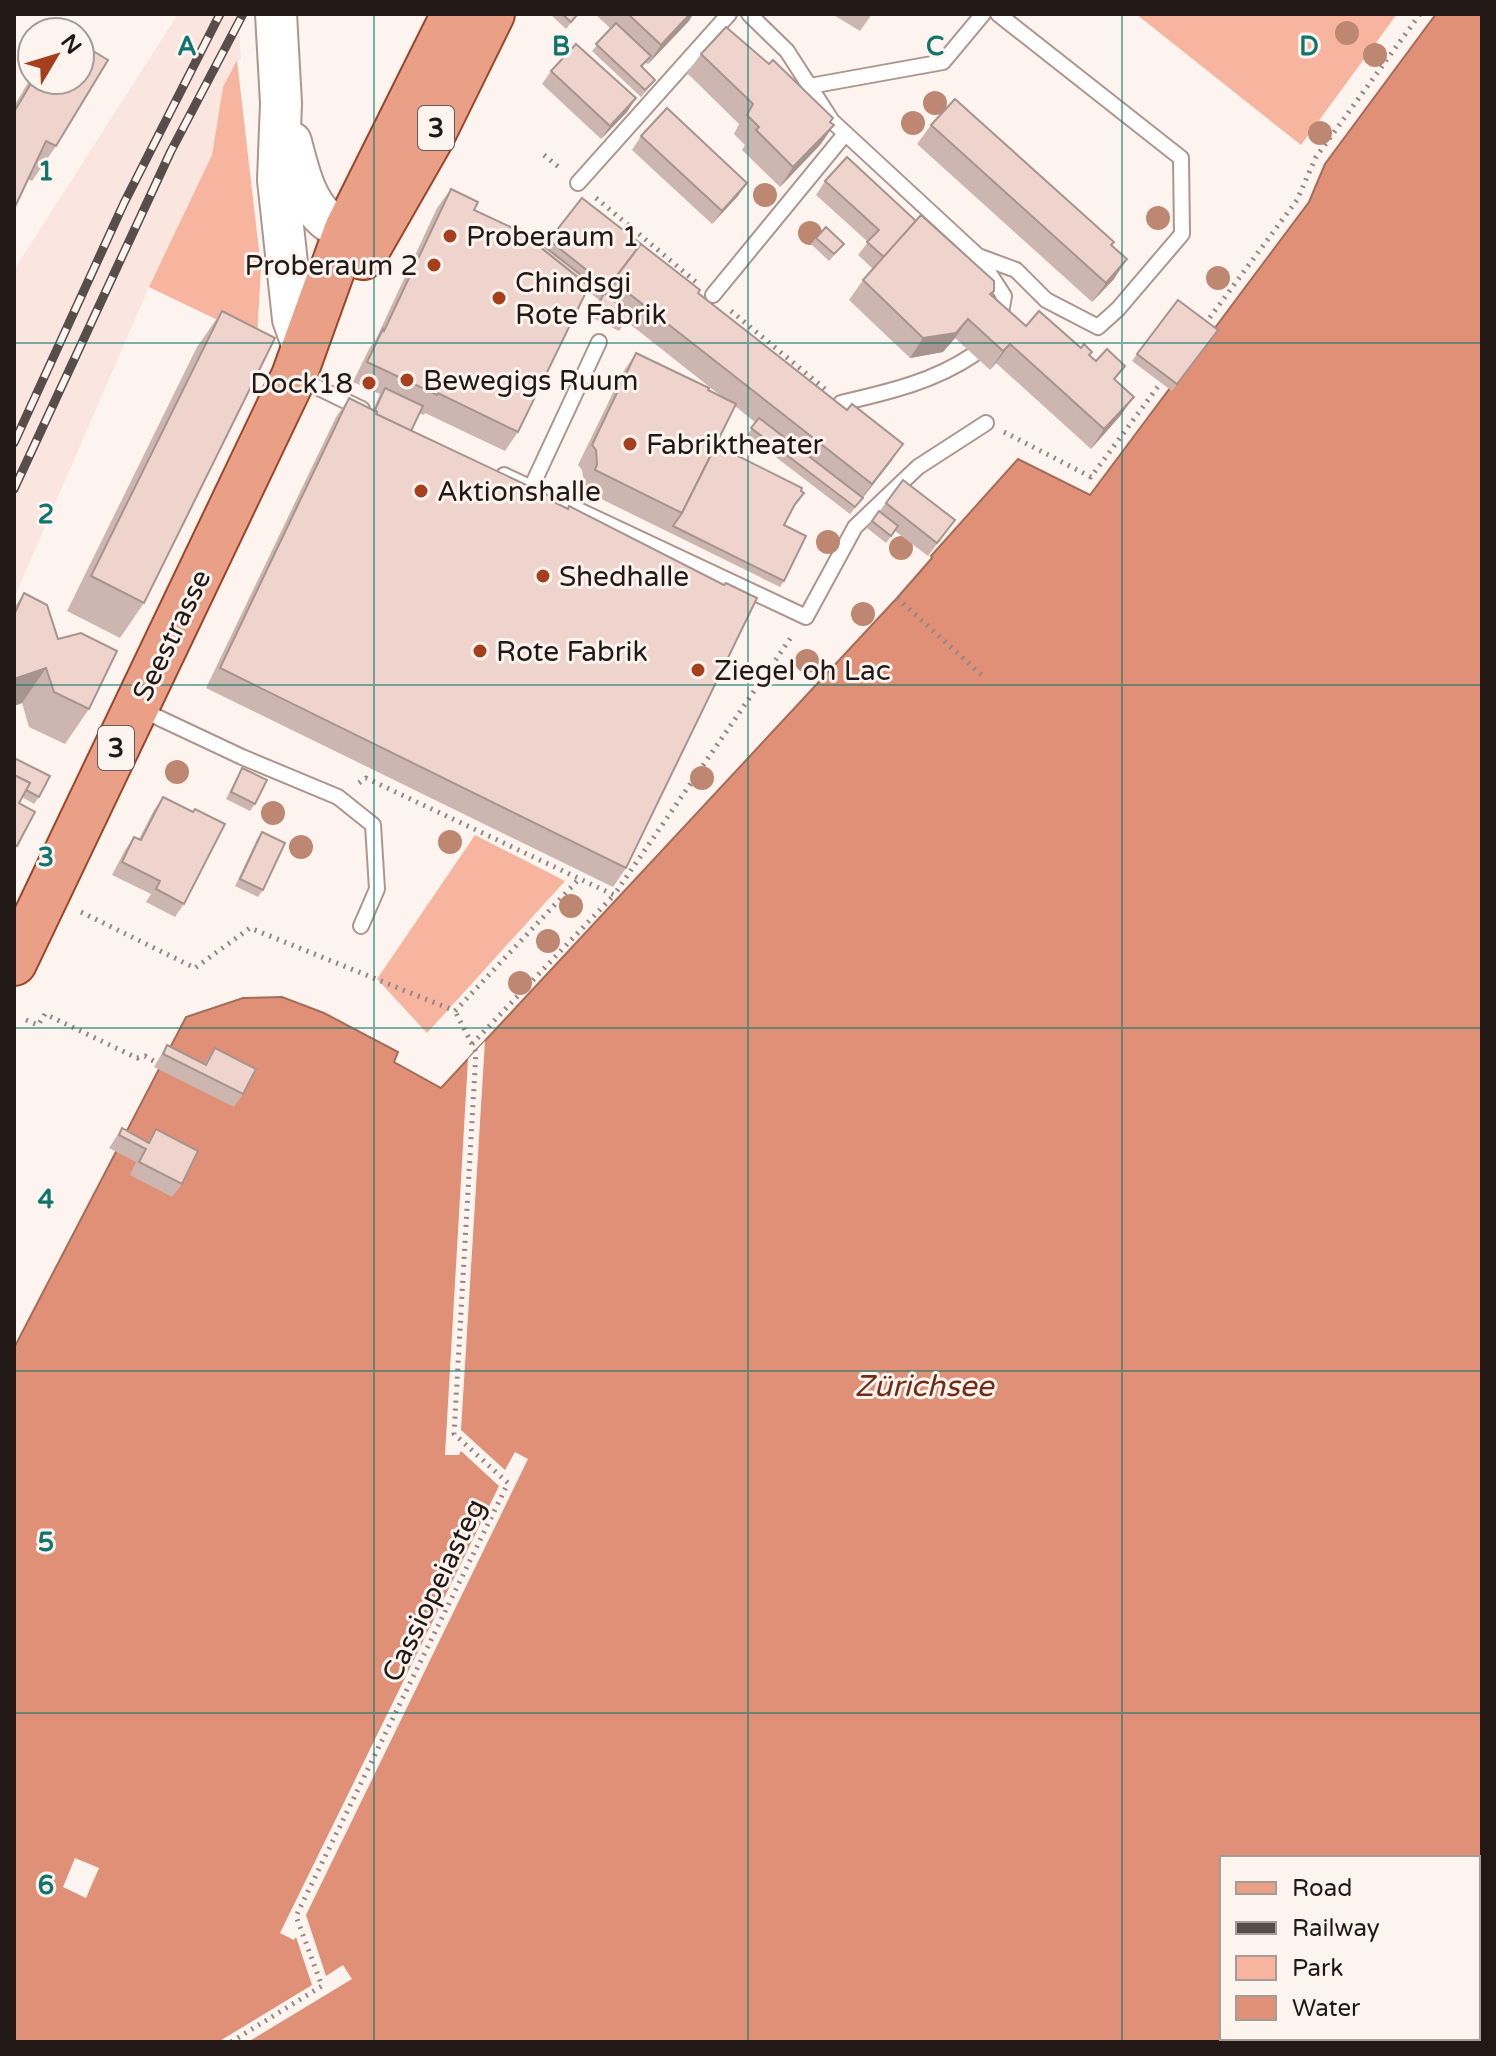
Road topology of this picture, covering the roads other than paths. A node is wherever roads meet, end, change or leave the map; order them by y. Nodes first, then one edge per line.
1 (276, 14) edge
2 (454, 14) edge
3 (492, 14) edge
4 (729, 14) edge
5 (749, 14) edge
6 (983, 14) edge
7 (998, 14) edge
8 (810, 86) junction
9 (281, 103) junction
10 (845, 134) junction
11 (578, 183) dead end
12 (360, 234) junction
13 (978, 256) junction
14 (713, 295) dead end
15 (995, 330) edge
16 (599, 342) dead end
17 (973, 355) dead end
18 (299, 363) junction
19 (841, 403) edge
20 (372, 413) edge
21 (986, 423) road end
22 (490, 469) edge
23 (531, 488) junction
24 (136, 707) junction
25 (361, 926) dead end
26 (14, 963) edge

1 - 9 main road
2 - 12 main road, 3
3 - 12 main road, 3
4 - 11 lane
5 - 8 lane
6 - 8 lane
7 - 13 lane
8 - 10 lane
9 - 12 main road
9 - 18 main road
10 - 13 lane
10 - 14 lane
12 - 18 main road, Seestrasse / 3
13 - 15 lane
16 - 23 lane
17 - 19 lane
18 - 20 lane
18 - 24 main road, Seestrasse / 3
21 - 23 lane
22 - 23 lane
24 - 25 lane
24 - 26 main road, Seestrasse / 3

